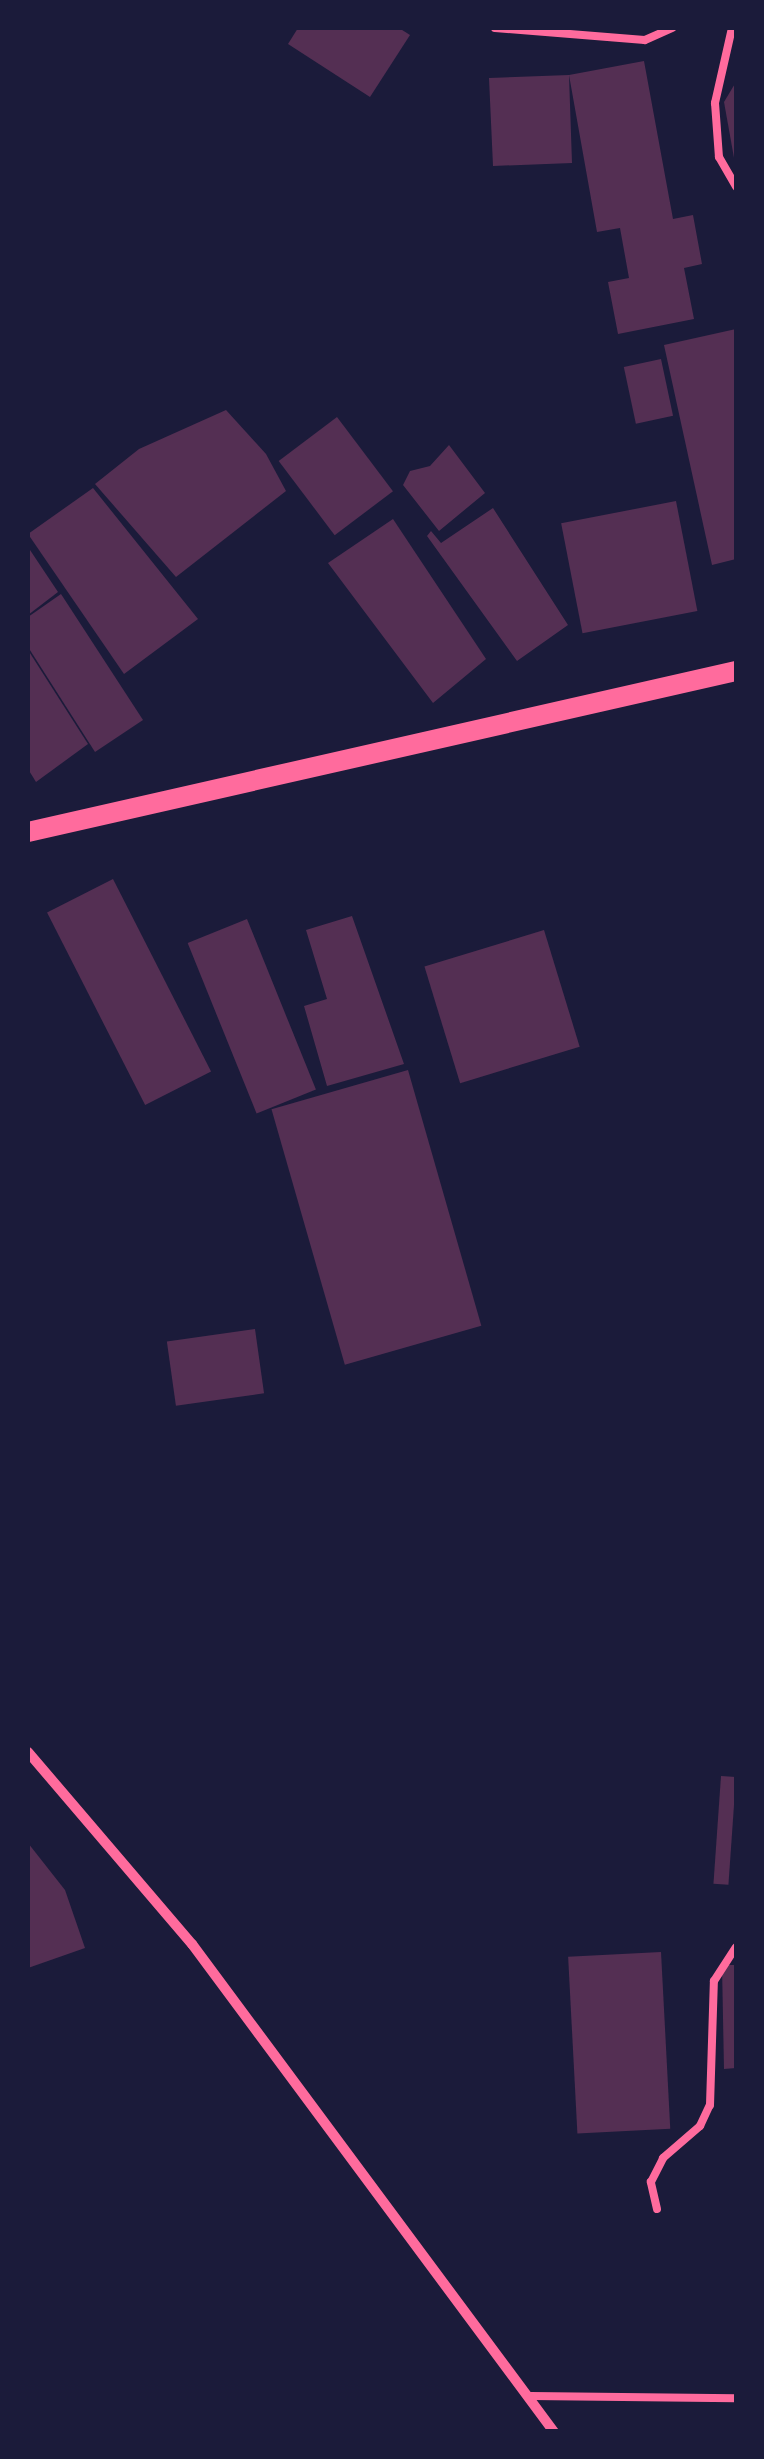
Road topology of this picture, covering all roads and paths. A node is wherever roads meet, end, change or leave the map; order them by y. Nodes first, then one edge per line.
1 (496, 28) edge
2 (672, 28) edge
3 (732, 28) edge
4 (736, 187) edge
5 (736, 671) edge
6 (28, 832) edge
7 (28, 1752) edge
8 (736, 1948) edge
9 (657, 2209) dead end
10 (531, 2396) junction
11 (736, 2398) edge
12 (554, 2432) edge

1 - 2 lane
3 - 4 lane
5 - 6 main road
7 - 10 street
8 - 9 lane
10 - 11 lane
10 - 12 street

